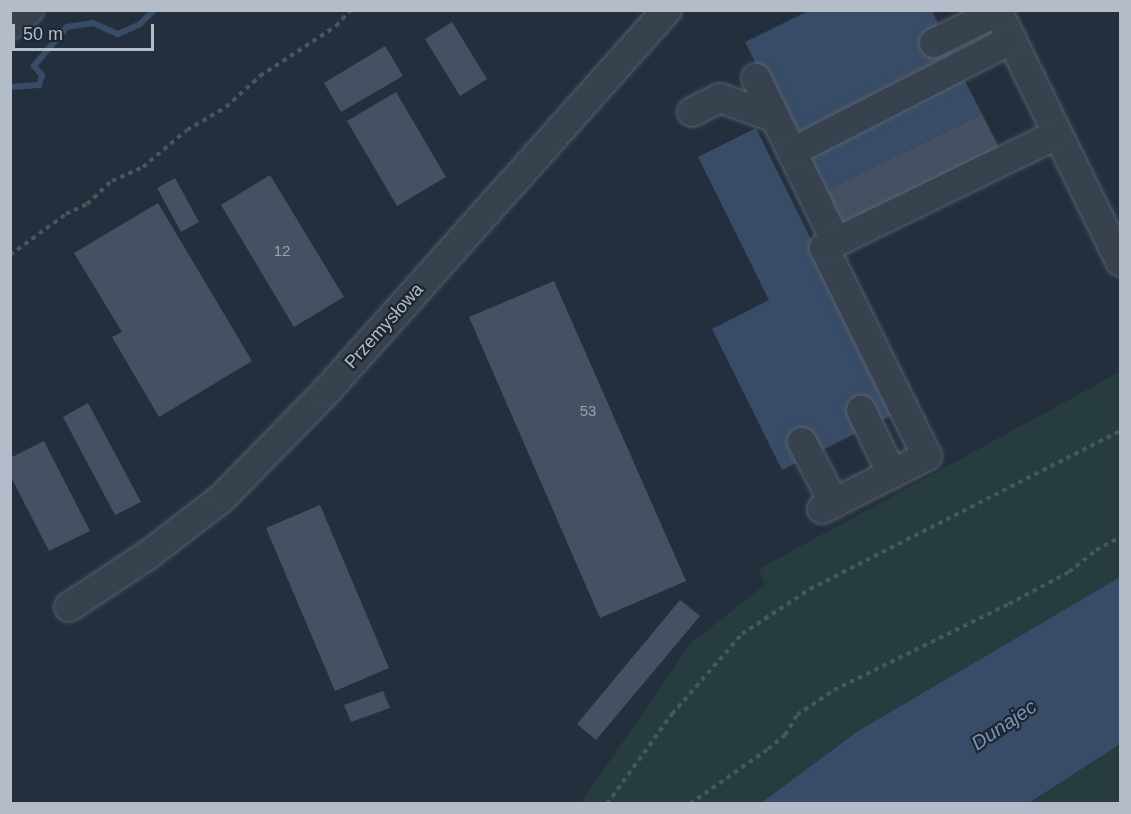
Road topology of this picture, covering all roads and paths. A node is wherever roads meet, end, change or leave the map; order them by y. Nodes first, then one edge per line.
1 (29, 10) edge
2 (351, 10) edge
3 (667, 10) edge
4 (997, 11) edge
5 (10, 25) edge
6 (1011, 40) junction
7 (934, 42) dead end
8 (756, 78) dead end
9 (692, 112) dead end
10 (776, 118) junction
11 (1058, 134) junction
12 (792, 152) junction
13 (836, 242) junction
14 (10, 255) edge
15 (1120, 261) edge
16 (861, 410) dead end
17 (1120, 430) edge
18 (802, 442) dead end
19 (892, 474) junction
20 (1120, 537) edge
21 (69, 607) dead end
22 (607, 804) edge
23 (690, 804) edge

1 - 5 street
2 - 14 path
3 - 21 street, Przemysłowa
4 - 6 street
4 - 7 street
6 - 11 street
6 - 12 street
8 - 10 street
9 - 10 street
10 - 12 street
11 - 13 street
11 - 15 street
12 - 13 street
13 - 19 street
16 - 19 street
17 - 22 path
18 - 19 street
20 - 23 path

